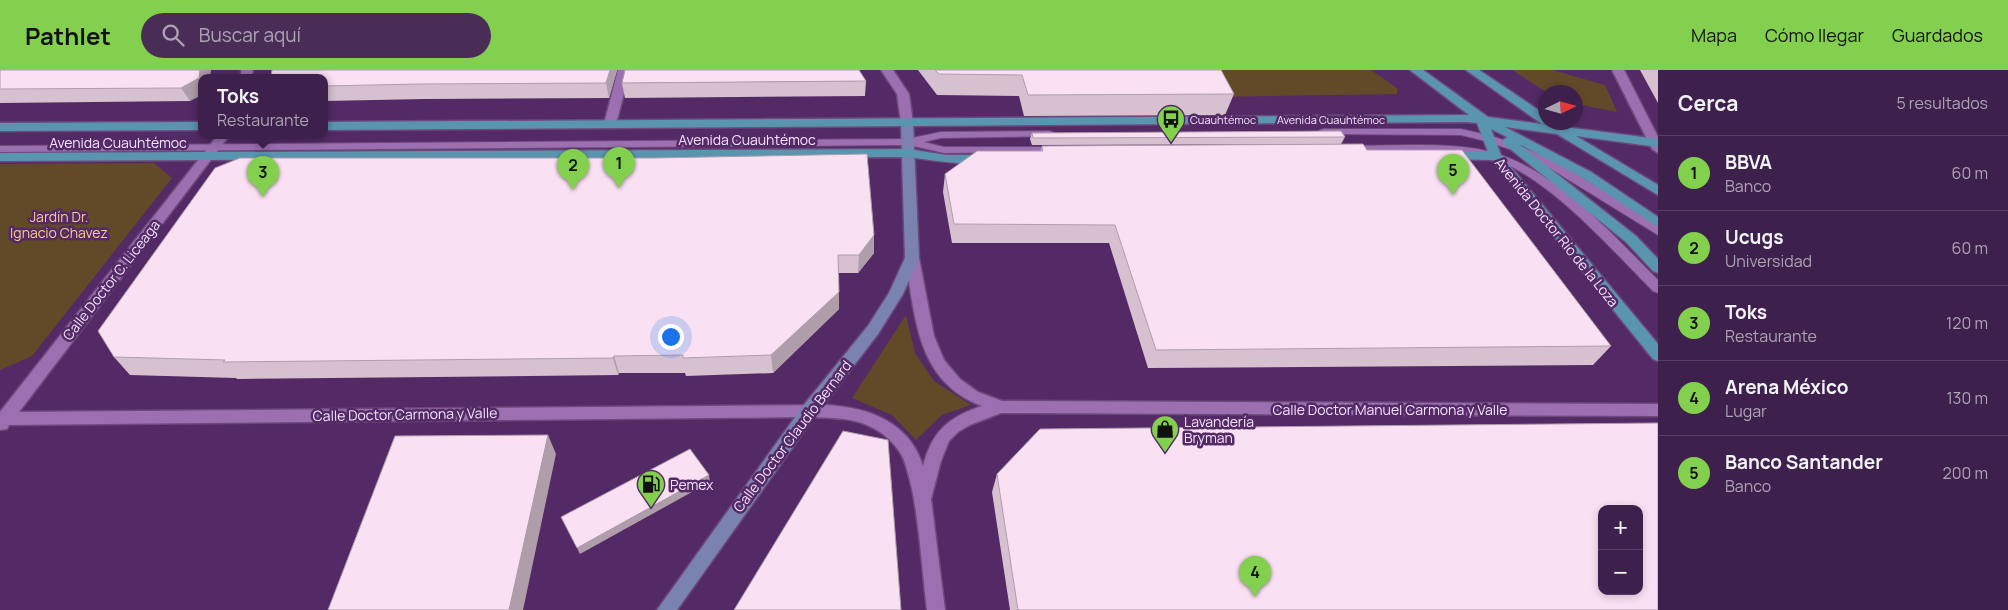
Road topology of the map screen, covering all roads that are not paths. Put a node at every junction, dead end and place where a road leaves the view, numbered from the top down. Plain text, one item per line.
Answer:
1 (624, 70) edge
2 (886, 70) edge
3 (1416, 70) edge
4 (1472, 70) edge
5 (1618, 70) edge
6 (1538, 116) edge
7 (1482, 119) junction
8 (907, 122) junction
9 (1538, 123) edge
10 (610, 124) junction
11 (198, 126) edge
12 (328, 126) edge
13 (0, 127) edge
14 (1560, 130) edge
15 (1582, 130) edge
16 (1308, 132) edge
17 (1060, 134) edge
18 (1488, 138) junction
19 (221, 139) edge
20 (1657, 144) edge
21 (908, 148) junction
22 (1516, 148) junction
23 (0, 149) edge
24 (210, 152) junction
25 (1335, 153) edge
26 (1068, 154) edge
27 (1495, 156) junction
28 (0, 157) edge
29 (1658, 192) edge
30 (1658, 223) edge
31 (1658, 231) edge
32 (912, 258) junction
33 (1658, 268) edge
34 (1658, 288) edge
35 (1658, 355) edge
36 (1001, 407) junction
37 (1658, 410) edge
38 (810, 411) junction
39 (2, 421) edge
40 (922, 501) junction
41 (666, 610) edge
42 (936, 610) edge

1 - 10 street
2 - 8 street
3 - 7 main road
4 - 6 main road
5 - 20 street
7 - 8 main road, Avenida Cuauhtémoc
7 - 9 main road, Avenida Cuauhtémoc
7 - 18 main road, Avenida Doctor Río de la Loza
7 - 22 main road, Avenida Doctor Río de la Loza
7 - 30 main road
8 - 10 main road, Avenida Cuauhtémoc
8 - 21 street
10 - 12 main road, Avenida Cuauhtémoc
11 - 13 main road, Avenida Cuauhtémoc
14 - 29 main road
15 - 20 main road, Avenida Cuauhtémoc
16 - 18 lane
17 - 21 lane
18 - 22 lane
18 - 27 main road, Avenida Doctor Río de la Loza
19 - 24 street, Calle Doctor C. Liceaga
21 - 24 main road, Avenida Cuauhtémoc
21 - 26 main road, Avenida Cuauhtémoc
21 - 32 street
22 - 31 lane
22 - 33 main road, Avenida Doctor Río de la Loza
23 - 24 lane
24 - 28 main road, Avenida Cuauhtémoc
24 - 39 street, Calle Doctor C. Liceaga
25 - 27 main road
27 - 34 lane
27 - 35 main road, Avenida Doctor Río de la Loza
32 - 36 street
32 - 38 street, Calle Doctor Claudio Bernard
36 - 37 street, Calle Doctor Manuel Carmona y Valle
36 - 40 street, Calle Doctor Manuel Carmona y Valle
38 - 39 street, Calle Doctor Carmona y Valle
38 - 40 street
38 - 41 street, Calle Doctor Claudio Bernard
40 - 42 street

